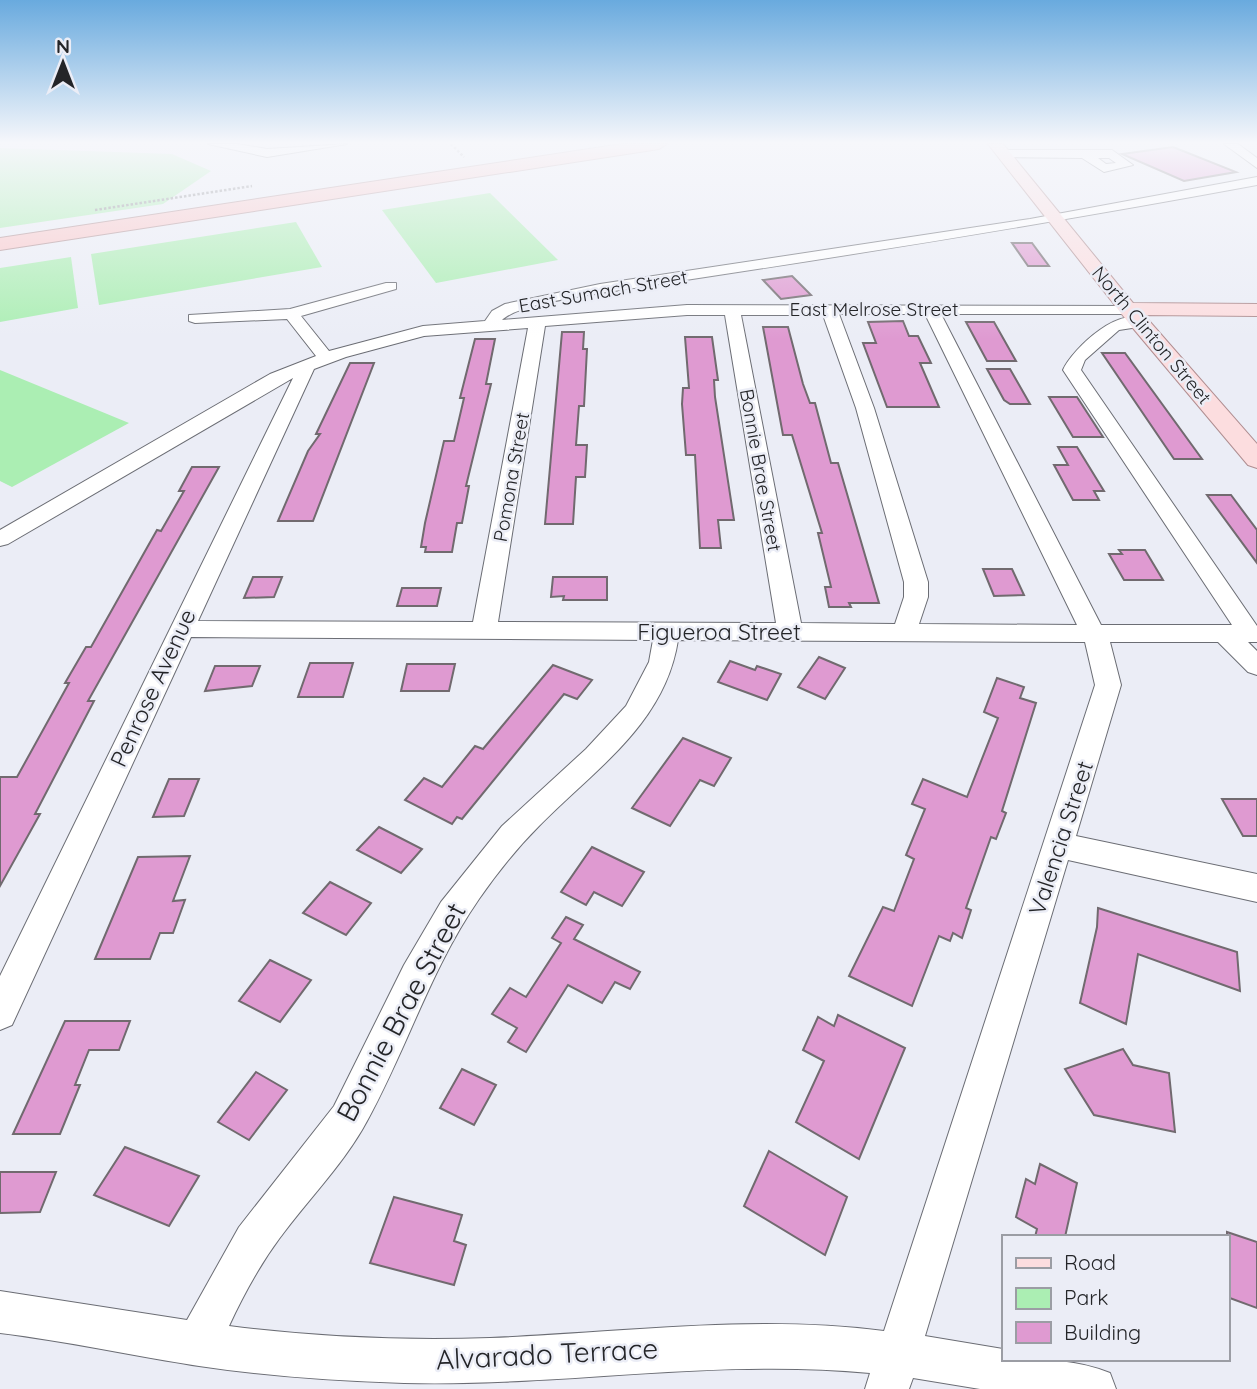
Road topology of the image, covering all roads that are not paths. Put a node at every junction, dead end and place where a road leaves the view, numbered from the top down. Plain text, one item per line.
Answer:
1 (177, 209) edge
2 (232, 209) edge
3 (1048, 209) edge
4 (1106, 209) edge
5 (1056, 218) junction
6 (0, 235) edge
7 (0, 244) edge
8 (391, 286) dead end
9 (829, 308) junction
10 (732, 309) junction
11 (930, 309) junction
12 (1257, 310) edge
13 (291, 314) junction
14 (1134, 316) junction
15 (195, 318) dead end
16 (537, 323) junction
17 (492, 324) junction
18 (317, 361) junction
19 (1257, 460) edge
20 (0, 539) edge
21 (180, 629) junction
22 (484, 630) junction
23 (667, 631) junction
24 (790, 632) junction
25 (904, 632) junction
26 (1094, 634) junction
27 (1224, 634) junction
28 (1254, 634) edge
29 (1257, 666) edge
30 (1058, 845) junction
31 (1257, 888) edge
32 (0, 1013) edge
33 (0, 1312) edge
34 (198, 1344) junction
35 (892, 1373) edge
36 (1094, 1389) edge

1 - 6 highway
2 - 7 highway
3 - 5 main road, North Clinton Street
4 - 5 street, East Sumach Street
5 - 14 main road, North Clinton Street
5 - 17 street, East Sumach Street
8 - 13 street
9 - 10 street, East Melrose Street
9 - 11 street, East Melrose Street
9 - 25 street
10 - 16 street, East Melrose Street
10 - 24 street, Bonnie Brae Street
11 - 14 street, East Melrose Street
11 - 26 street, Valencia Street
12 - 14 main road, East Melrose Street
13 - 15 street
13 - 18 street
14 - 19 main road, North Clinton Street
14 - 28 street
16 - 17 street, East Melrose Street
16 - 22 street, Pomona Street
17 - 18 street, East Sumach Street
18 - 20 street, East Sumach Street
18 - 21 street, Penrose Avenue
21 - 22 street, Figueroa Street
21 - 32 street, Penrose Avenue
22 - 23 street, Figueroa Street
23 - 24 street, Figueroa Street
23 - 34 street, Bonnie Brae Street
24 - 25 street, Figueroa Street
25 - 26 street, Figueroa Street
26 - 27 street, Figueroa Street
26 - 30 street, Valencia Street
27 - 28 street, Figueroa Street
27 - 29 street
30 - 31 street
30 - 35 street, Valencia Street
33 - 34 street, Alvarado Terrace
34 - 35 street, Alvarado Terrace
35 - 36 street, Alvarado Terrace

